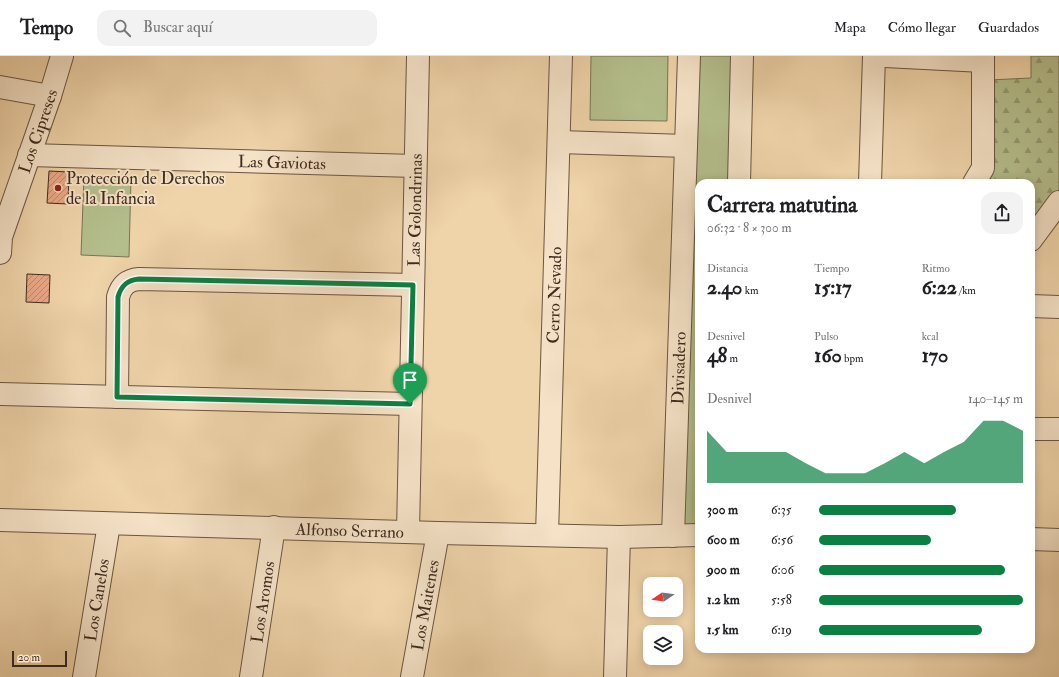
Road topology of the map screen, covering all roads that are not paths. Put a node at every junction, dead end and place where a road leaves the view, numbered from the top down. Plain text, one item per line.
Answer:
1 (62, 56) edge
2 (418, 56) edge
3 (561, 56) edge
4 (689, 56) edge
5 (742, 56) edge
6 (874, 56) edge
7 (885, 56) edge
8 (983, 58) edge
9 (0, 86) edge
10 (50, 96) junction
11 (559, 142) junction
12 (686, 146) junction
13 (29, 155) junction
14 (415, 166) junction
15 (739, 179) edge
16 (870, 179) edge
17 (976, 179) edge
18 (1055, 211) edge
19 (1035, 235) edge
20 (0, 242) edge
21 (413, 285) junction
22 (1035, 306) edge
23 (1059, 306) edge
24 (0, 394) edge
25 (117, 397) junction
26 (410, 404) junction
27 (1035, 428) edge
28 (1059, 429) edge
29 (0, 520) edge
30 (109, 524) junction
31 (274, 527) junction
32 (408, 532) junction
33 (438, 533) junction
34 (546, 535) junction
35 (695, 535) edge
36 (673, 536) junction
37 (619, 537) junction
38 (1035, 539) edge
39 (1059, 540) edge
40 (84, 677) edge
41 (252, 677) edge
42 (412, 677) edge
43 (615, 677) edge

1 - 10 street, Los Cipreses
2 - 14 street, Las Golondrinas
3 - 11 street, Cerro Nevado
4 - 12 street, Divisadero
5 - 15 street
6 - 16 street
7 - 8 street
8 - 17 street
9 - 10 street
10 - 13 street, Los Cipreses
11 - 12 street
11 - 34 street, Cerro Nevado
12 - 36 street, Divisadero
13 - 14 street, Las Gaviotas
13 - 20 street, Los Cipreses
14 - 21 street, Las Golondrinas
18 - 19 street
21 - 25 street
21 - 26 street, Las Golondrinas
22 - 23 street
24 - 25 street
25 - 26 street
26 - 32 street, Las Golondrinas
27 - 28 street
29 - 30 street, Alfonso Serrano
30 - 31 street, Alfonso Serrano
30 - 40 street, Los Canelos
31 - 32 street, Alfonso Serrano
31 - 41 street, Los Aromos
32 - 33 street, Alfonso Serrano
33 - 34 street, Alfonso Serrano
33 - 42 street, Los Maitenes
34 - 37 street, Alfonso Serrano
35 - 36 street, Alfonso Serrano
36 - 37 street, Alfonso Serrano
37 - 43 street
38 - 39 street

